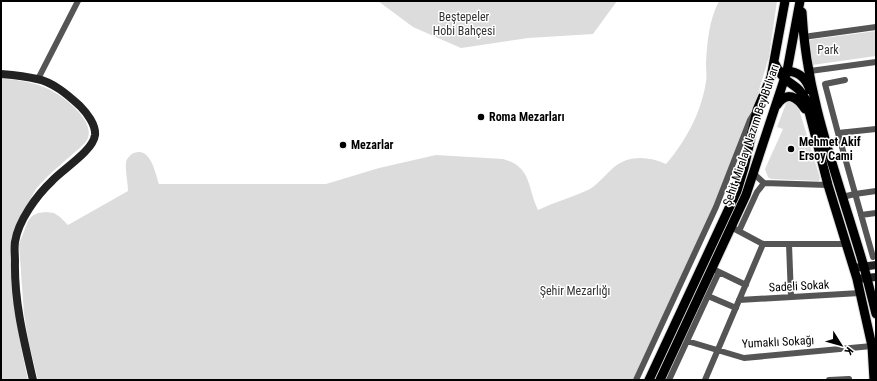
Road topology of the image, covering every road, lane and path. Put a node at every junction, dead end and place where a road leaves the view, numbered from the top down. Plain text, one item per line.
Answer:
1 (78, 1) edge
2 (785, 1) edge
3 (801, 1) edge
4 (876, 27) edge
5 (803, 37) junction
6 (774, 62) junction
7 (876, 62) edge
8 (810, 71) junction
9 (1, 74) edge
10 (784, 74) junction
11 (770, 77) junction
12 (38, 79) junction
13 (845, 80) dead end
14 (815, 101) junction
15 (777, 105) junction
16 (757, 110) junction
17 (810, 115) junction
18 (876, 129) edge
19 (838, 133) junction
20 (753, 173) junction
21 (764, 183) junction
22 (828, 185) junction
23 (876, 191) edge
24 (855, 194) junction
25 (842, 197) junction
26 (876, 213) edge
27 (861, 215) junction
28 (735, 229) junction
29 (763, 244) junction
30 (789, 244) junction
31 (846, 244) junction
32 (875, 261) edge
33 (864, 266) junction
34 (854, 268) junction
35 (715, 270) junction
36 (872, 278) edge
37 (857, 279) junction
38 (746, 285) junction
39 (860, 293) junction
40 (708, 296) junction
41 (791, 297) junction
42 (739, 300) junction
43 (736, 308) junction
44 (876, 314) edge
45 (687, 341) junction
46 (872, 346) junction
47 (718, 350) junction
48 (849, 379) dead end
49 (33, 380) edge
50 (636, 380) edge
51 (649, 380) edge
52 (660, 380) edge
53 (669, 380) edge
54 (707, 380) edge
55 (829, 380) edge
56 (874, 380) edge

1 - 12 street
2 - 6 main road, Şehit Miralay Nazım Bey Bulvarı
3 - 5 main road
3 - 10 main road, Şehit Miralay Nazım Bey Bulvarı
4 - 5 street
5 - 8 main road
6 - 10 main road
6 - 11 main road, Şehit Miralay Nazım Bey Bulvarı
7 - 8 street
8 - 14 main road
9 - 12 street
10 - 11 main road
10 - 14 main road
10 - 15 main road, Şehit Miralay Nazım Bey Bulvarı
10 - 17 main road
11 - 16 main road, Şehit Miralay Nazım Bey Bulvarı
12 - 49 street
13 - 19 street
14 - 25 main road
15 - 17 main road
15 - 20 main road, Şehit Miralay Nazım Bey Bulvarı
16 - 50 street
16 - 51 main road, Şehit Miralay Nazım Bey Bulvarı
17 - 22 main road
18 - 19 street
19 - 24 street
20 - 21 street
20 - 28 main road, Şehit Miralay Nazım Bey Bulvarı
21 - 22 street
21 - 28 street
22 - 31 main road
23 - 24 street
24 - 25 street
24 - 27 street
25 - 33 main road
26 - 27 street
27 - 32 street
28 - 29 street
28 - 35 main road, Şehit Miralay Nazım Bey Bulvarı
29 - 30 street
29 - 38 street
30 - 31 street
30 - 41 street
31 - 34 main road
32 - 33 street
33 - 34 street
33 - 36 main road
34 - 37 main road
35 - 38 street
35 - 40 street
35 - 52 main road, Şehit Miralay Nazım Bey Bulvarı
36 - 37 street
36 - 44 main road
37 - 39 main road
38 - 42 street
39 - 41 street, Sadeli Sokak
39 - 46 main road
40 - 43 street
40 - 45 street
41 - 42 street, Sadeli Sokak
42 - 43 street
43 - 47 street
45 - 47 street, Yumaklı Sokağı
45 - 53 street
46 - 47 street, Yumaklı Sokağı
46 - 56 main road
47 - 54 street
48 - 55 street

